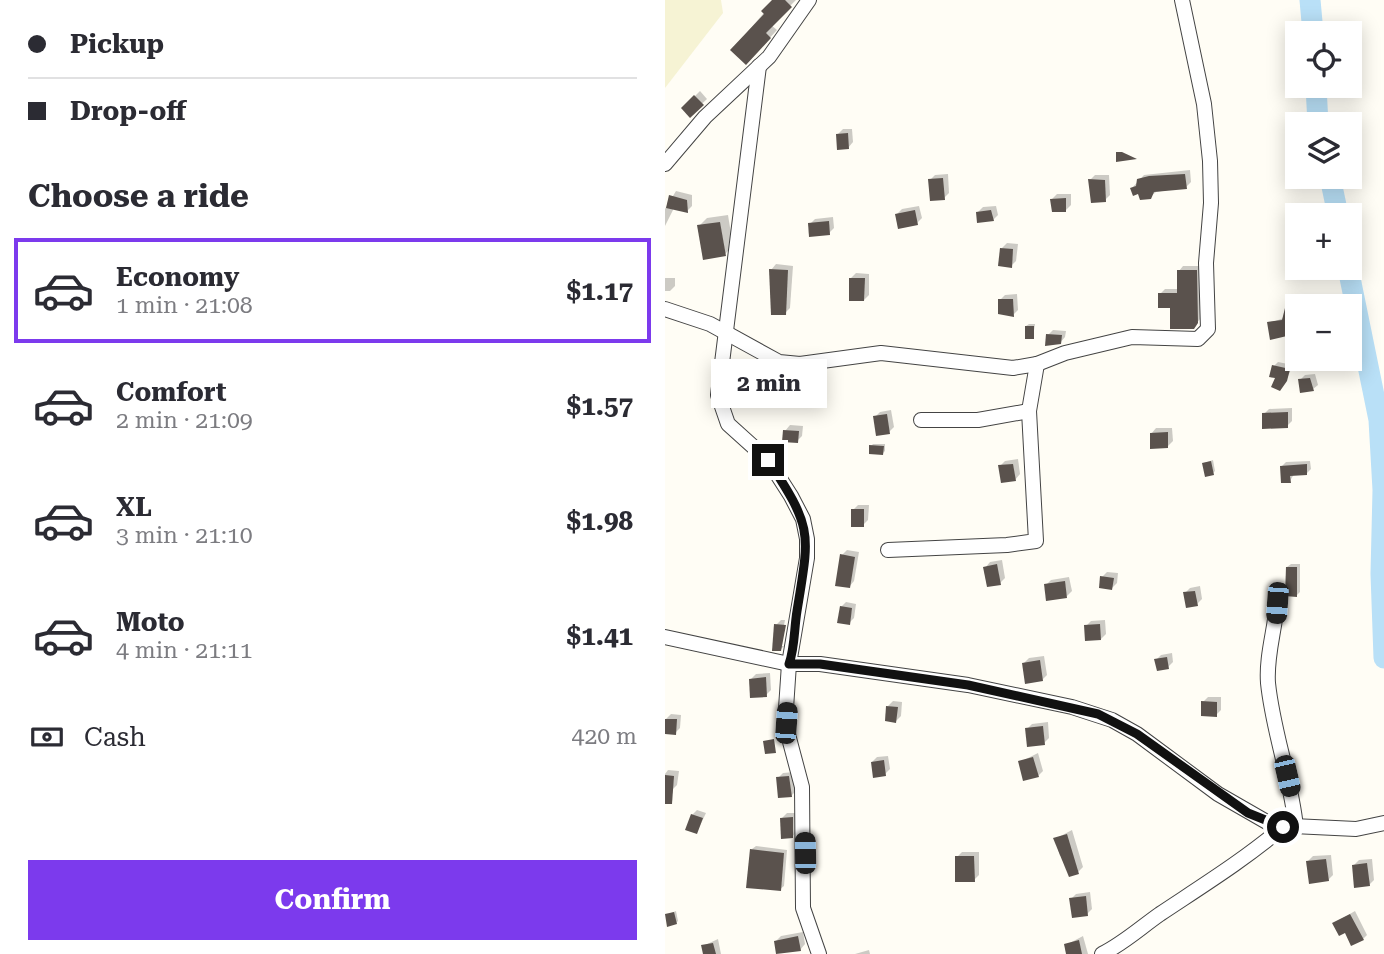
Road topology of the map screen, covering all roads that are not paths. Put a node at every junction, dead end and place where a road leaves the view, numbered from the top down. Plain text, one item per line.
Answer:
1 (809, 0) edge
2 (1182, 0) edge
3 (759, 66) junction
4 (665, 164) edge
5 (665, 309) edge
6 (724, 332) junction
7 (1037, 365) junction
8 (1029, 411) junction
9 (922, 421) dead end
10 (888, 550) dead end
11 (1277, 603) dead end
12 (665, 637) edge
13 (789, 664) junction
14 (1384, 823) edge
15 (1289, 827) junction
16 (819, 954) edge
17 (1102, 954) edge

1 - 3 street
2 - 7 street
3 - 4 street
3 - 6 street
5 - 6 street
6 - 7 street
6 - 13 street
7 - 8 street
8 - 9 street
8 - 10 street
11 - 15 street
12 - 13 street
13 - 15 street
13 - 16 street
14 - 15 street
15 - 17 street

